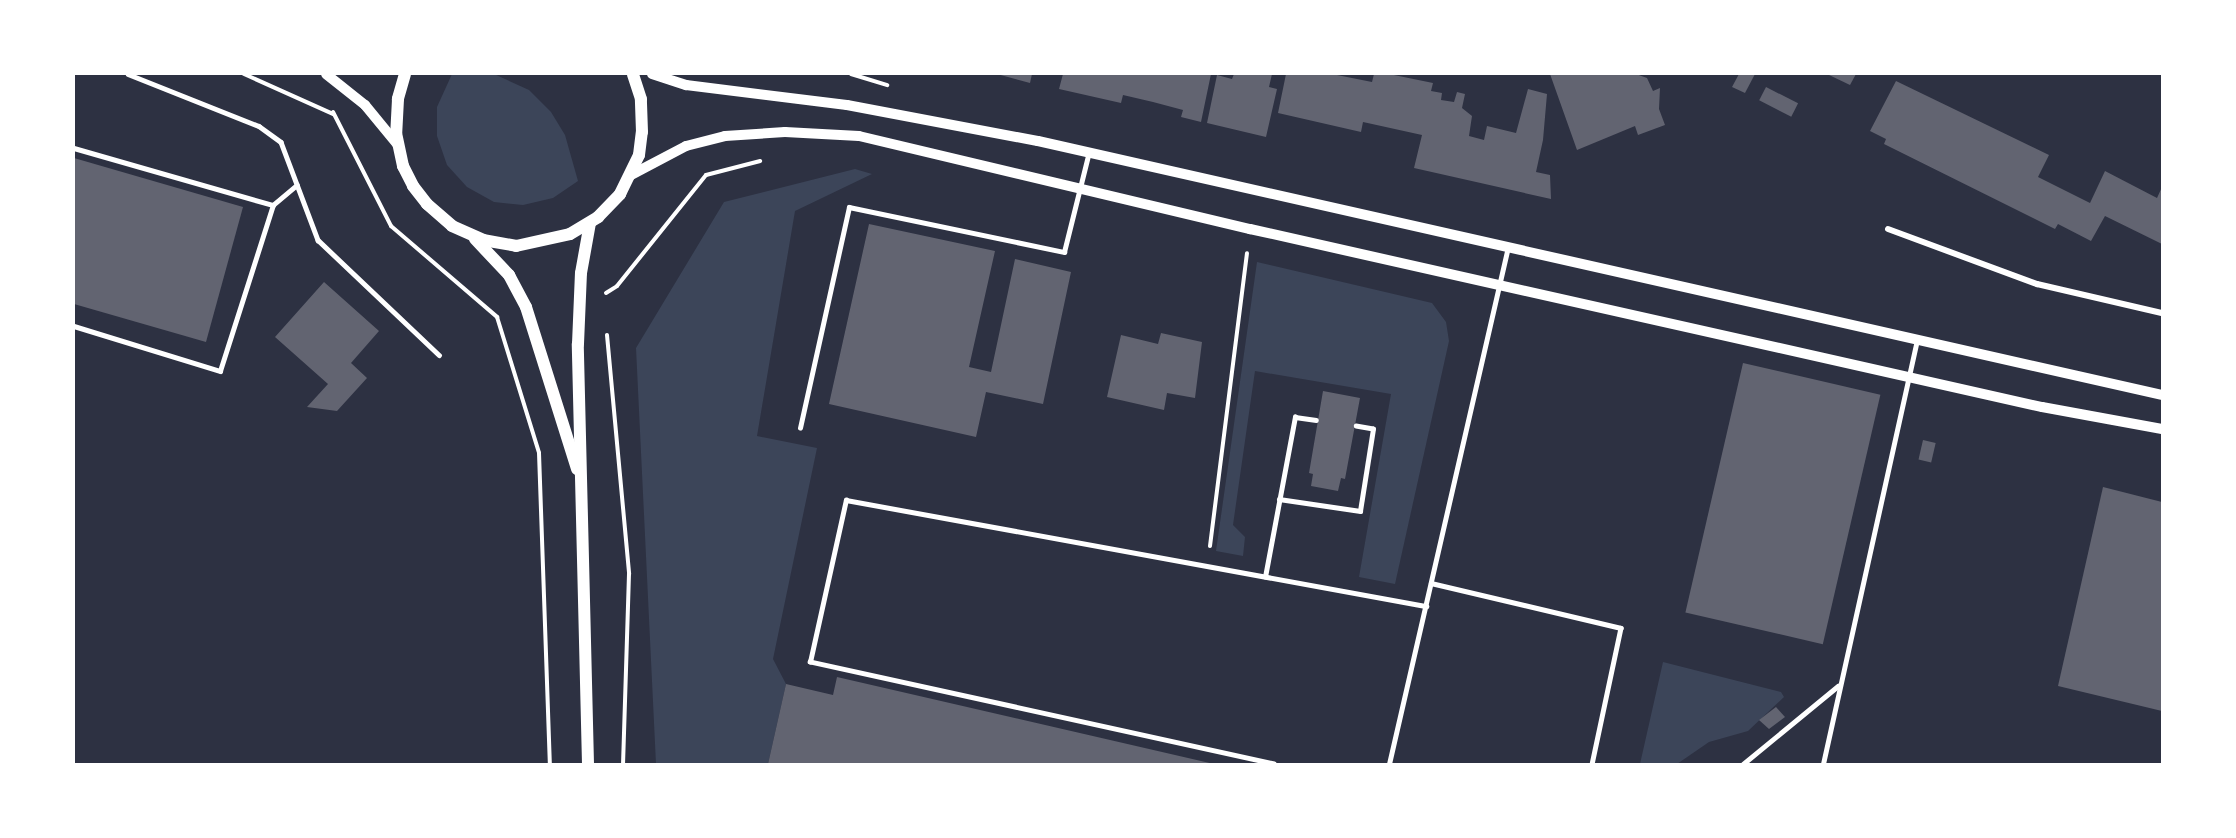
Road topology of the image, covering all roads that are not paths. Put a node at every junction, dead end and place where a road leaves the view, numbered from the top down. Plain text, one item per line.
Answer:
1 (128, 74) edge
2 (326, 74) edge
3 (405, 74) edge
4 (633, 74) edge
5 (652, 74) edge
6 (397, 144) junction
7 (74, 148) edge
8 (1089, 153) junction
9 (631, 175) junction
10 (297, 185) junction
11 (1080, 187) junction
12 (273, 205) junction
13 (590, 223) junction
14 (1888, 229) dead end
15 (472, 236) junction
16 (1508, 246) junction
17 (1500, 283) junction
18 (2163, 313) edge
19 (74, 326) edge
20 (1918, 339) junction
21 (439, 355) dead end
22 (1909, 376) junction
23 (2163, 395) edge
24 (1316, 420) dead end
25 (1356, 426) dead end
26 (800, 428) dead end
27 (2163, 429) edge
28 (581, 484) junction
29 (1279, 499) junction
30 (1265, 577) junction
31 (1431, 583) junction
32 (1426, 606) junction
33 (1838, 685) junction
34 (588, 765) edge
35 (1274, 765) edge
36 (1389, 765) edge
37 (1592, 765) edge
38 (1743, 765) edge
39 (1823, 765) edge

1 - 10 lane
2 - 6 street
3 - 6 main road
4 - 9 main road
5 - 8 street
6 - 15 main road
7 - 12 lane
8 - 11 lane
8 - 16 street
9 - 11 street
9 - 13 main road
10 - 12 lane
10 - 21 lane
11 - 17 street
11 - 26 lane
12 - 19 lane
13 - 15 main road
13 - 28 main road
14 - 18 street
15 - 28 main road
16 - 17 lane
16 - 20 street
17 - 22 street
17 - 31 lane
20 - 22 lane
20 - 23 street
22 - 27 street
22 - 33 lane
24 - 29 lane
25 - 29 lane
28 - 34 main road
29 - 30 lane
30 - 32 lane
30 - 35 lane
31 - 32 lane
31 - 37 lane
32 - 36 lane
33 - 38 lane
33 - 39 lane

